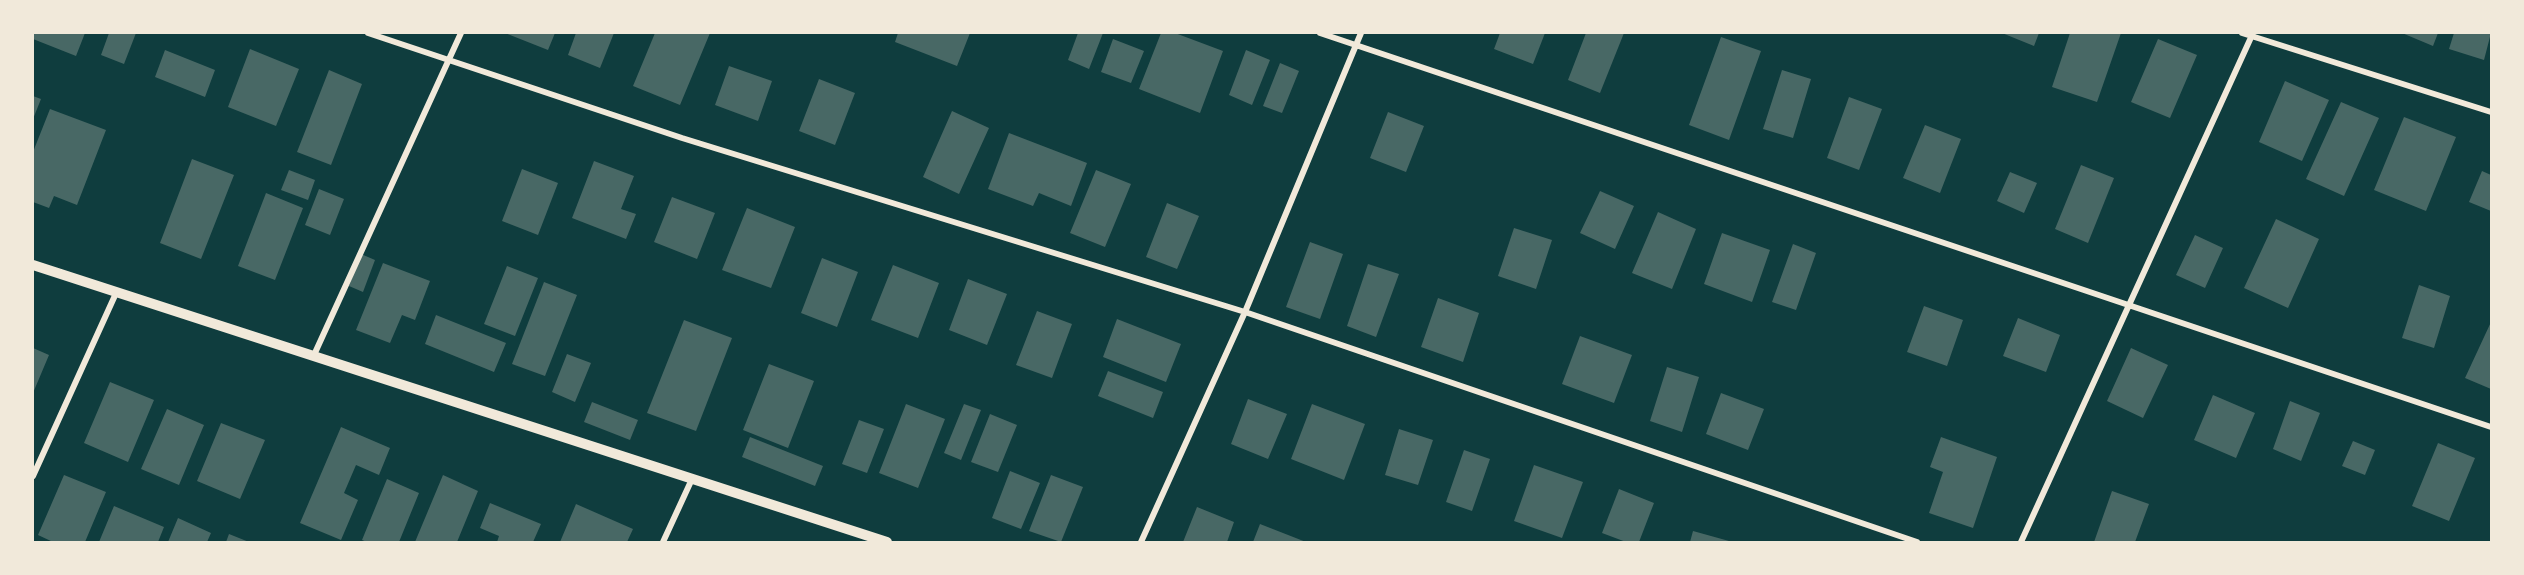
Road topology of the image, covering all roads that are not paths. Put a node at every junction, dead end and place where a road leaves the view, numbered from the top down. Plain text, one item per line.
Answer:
1 (368, 33) edge
2 (461, 33) edge
3 (1320, 33) edge
4 (1361, 33) edge
5 (2242, 33) edge
6 (2252, 35) edge
7 (1355, 45) junction
8 (449, 59) junction
9 (2491, 112) edge
10 (33, 265) edge
11 (118, 291) junction
12 (2128, 306) junction
13 (1245, 312) junction
14 (314, 355) junction
15 (2491, 427) edge
16 (33, 476) edge
17 (692, 478) junction
18 (663, 542) edge
19 (887, 542) edge
20 (1141, 542) edge
21 (1917, 542) edge
22 (2021, 542) edge

1 - 8 street
2 - 8 street
3 - 7 street
4 - 7 street
5 - 6 street
6 - 9 street
6 - 12 street
7 - 12 street
7 - 13 street
8 - 13 street
8 - 14 street
10 - 11 street
11 - 14 street
11 - 16 street
12 - 15 street
12 - 22 street
13 - 20 street
13 - 21 street
14 - 17 street
17 - 18 street
17 - 19 street

